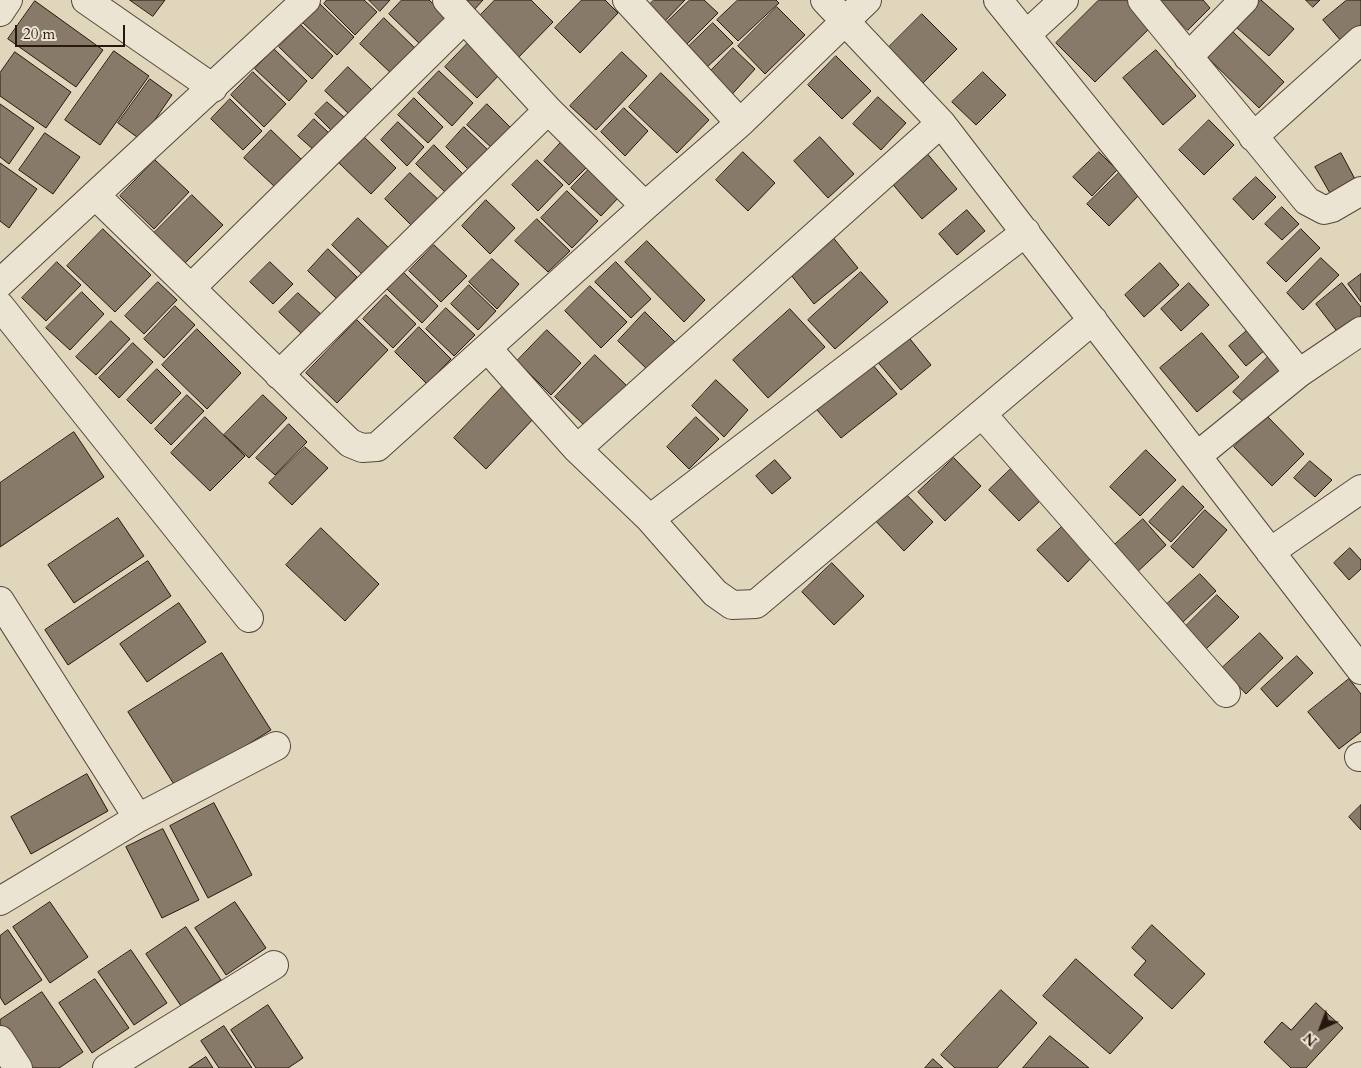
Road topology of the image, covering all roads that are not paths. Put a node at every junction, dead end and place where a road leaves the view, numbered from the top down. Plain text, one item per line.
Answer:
1 (8, 0) edge
2 (86, 0) edge
3 (306, 0) edge
4 (627, 0) edge
5 (825, 0) edge
6 (867, 0) edge
7 (998, 0) edge
8 (1064, 0) edge
9 (1142, 0) edge
10 (1244, 0) edge
11 (456, 10) edge
12 (0, 12) edge
13 (845, 21) junction
14 (1026, 34) junction
15 (1361, 40) edge
16 (1188, 57) junction
17 (213, 88) junction
18 (548, 110) junction
19 (740, 123) junction
20 (941, 123) junction
21 (1253, 137) junction
22 (1361, 191) edge
23 (95, 195) junction
24 (645, 206) junction
25 (1026, 232) junction
26 (0, 283) edge
27 (190, 288) junction
28 (0, 306) edge
29 (1093, 320) junction
30 (1361, 330) edge
31 (487, 348) junction
32 (1299, 373) junction
33 (279, 375) junction
34 (982, 414) junction
35 (577, 449) junction
36 (1198, 456) junction
37 (1361, 489) edge
38 (650, 519) junction
39 (1270, 552) junction
40 (0, 601) edge
41 (249, 618) dead end
42 (1357, 657) edge
43 (1226, 693) dead end
44 (276, 746) dead end
45 (138, 818) junction
46 (0, 901) edge
47 (274, 965) dead end
48 (0, 1040) edge
49 (18, 1068) edge
50 (107, 1068) edge

1 - 12 street
2 - 17 street
3 - 17 street
4 - 19 street
5 - 13 street
6 - 13 street
7 - 14 street
8 - 14 street
9 - 16 street
10 - 16 street
11 - 18 street
11 - 27 street
13 - 19 street
13 - 20 street
14 - 32 street
15 - 21 street
16 - 21 street
17 - 23 street
18 - 24 street
18 - 33 street
19 - 24 street
20 - 25 street
20 - 35 street
21 - 22 street
23 - 26 street
23 - 27 street
24 - 31 street
25 - 29 street
25 - 38 street
27 - 33 street
28 - 41 street
29 - 34 street
29 - 36 street
30 - 32 street
31 - 33 street
31 - 35 street
32 - 36 street
34 - 38 street
34 - 43 street
35 - 38 street
36 - 39 street
37 - 39 street
39 - 42 street
40 - 45 street
44 - 45 street
45 - 46 street
47 - 50 street
48 - 49 street

